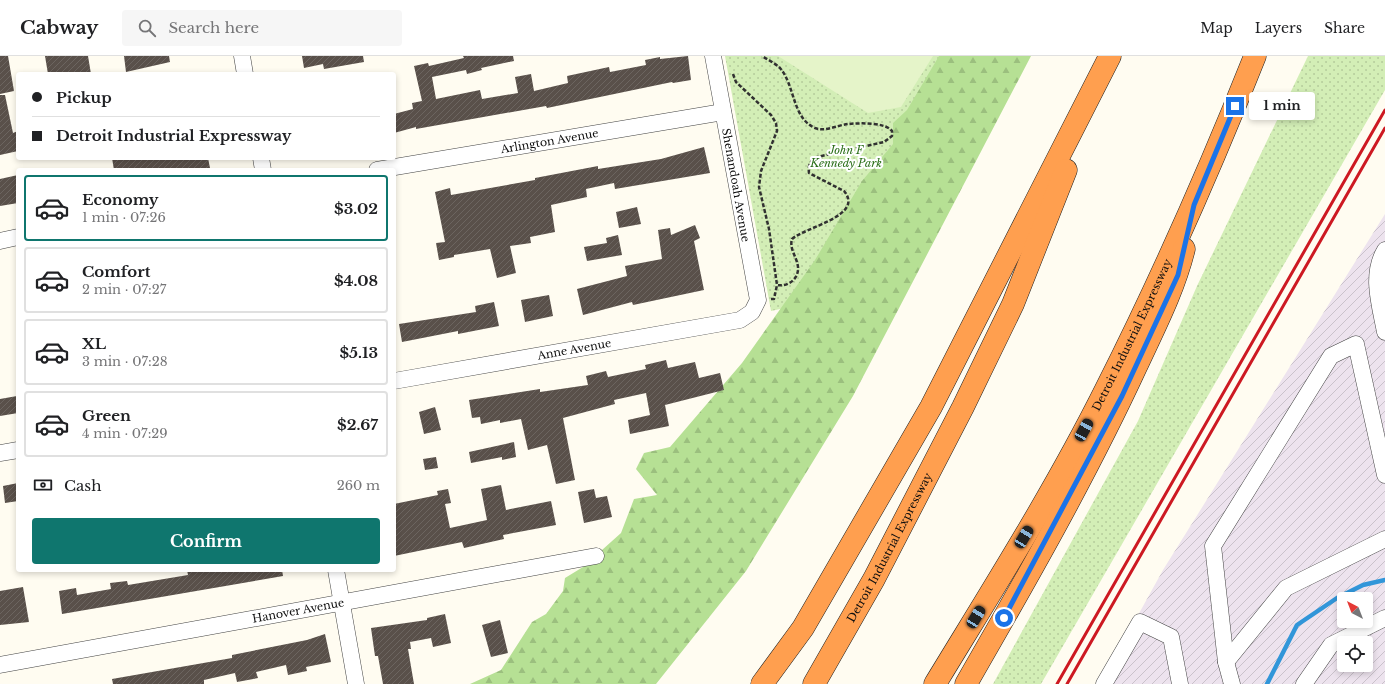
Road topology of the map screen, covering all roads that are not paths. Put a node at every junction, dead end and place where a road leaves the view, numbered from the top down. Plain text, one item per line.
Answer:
1 (242, 56) edge
2 (713, 56) edge
3 (1110, 56) edge
4 (1255, 56) edge
5 (245, 72) edge
6 (723, 112) junction
7 (388, 168) edge
8 (1194, 205) junction
9 (16, 237) edge
10 (0, 241) edge
11 (1385, 250) edge
12 (752, 312) joint
13 (1385, 332) edge
14 (396, 381) edge
15 (16, 450) edge
16 (0, 453) edge
17 (1385, 475) edge
18 (1385, 539) edge
19 (596, 556) dead end
20 (336, 572) edge
21 (341, 603) junction
22 (1385, 618) edge
23 (1226, 662) junction
24 (0, 664) edge
25 (356, 684) edge
26 (762, 684) edge
27 (814, 684) edge
28 (935, 684) edge
29 (966, 684) edge
30 (1104, 684) edge
31 (1180, 684) edge
32 (1232, 684) edge
33 (1304, 684) edge

1 - 5 street
2 - 6 street, Shenandoah Avenue
3 - 26 highway
3 - 27 highway, Detroit Industrial Expressway
4 - 8 highway, Detroit Industrial Expressway
6 - 7 street, Arlington Avenue
6 - 12 street, Shenandoah Avenue
8 - 28 highway, Detroit Industrial Expressway
8 - 29 highway
9 - 10 street
11 - 13 street
12 - 14 street, Anne Avenue
15 - 16 street
17 - 23 street
18 - 23 street
19 - 21 street, Hanover Avenue
20 - 21 street
21 - 24 street, Hanover Avenue
21 - 25 street
22 - 33 street
23 - 32 street
30 - 31 street

